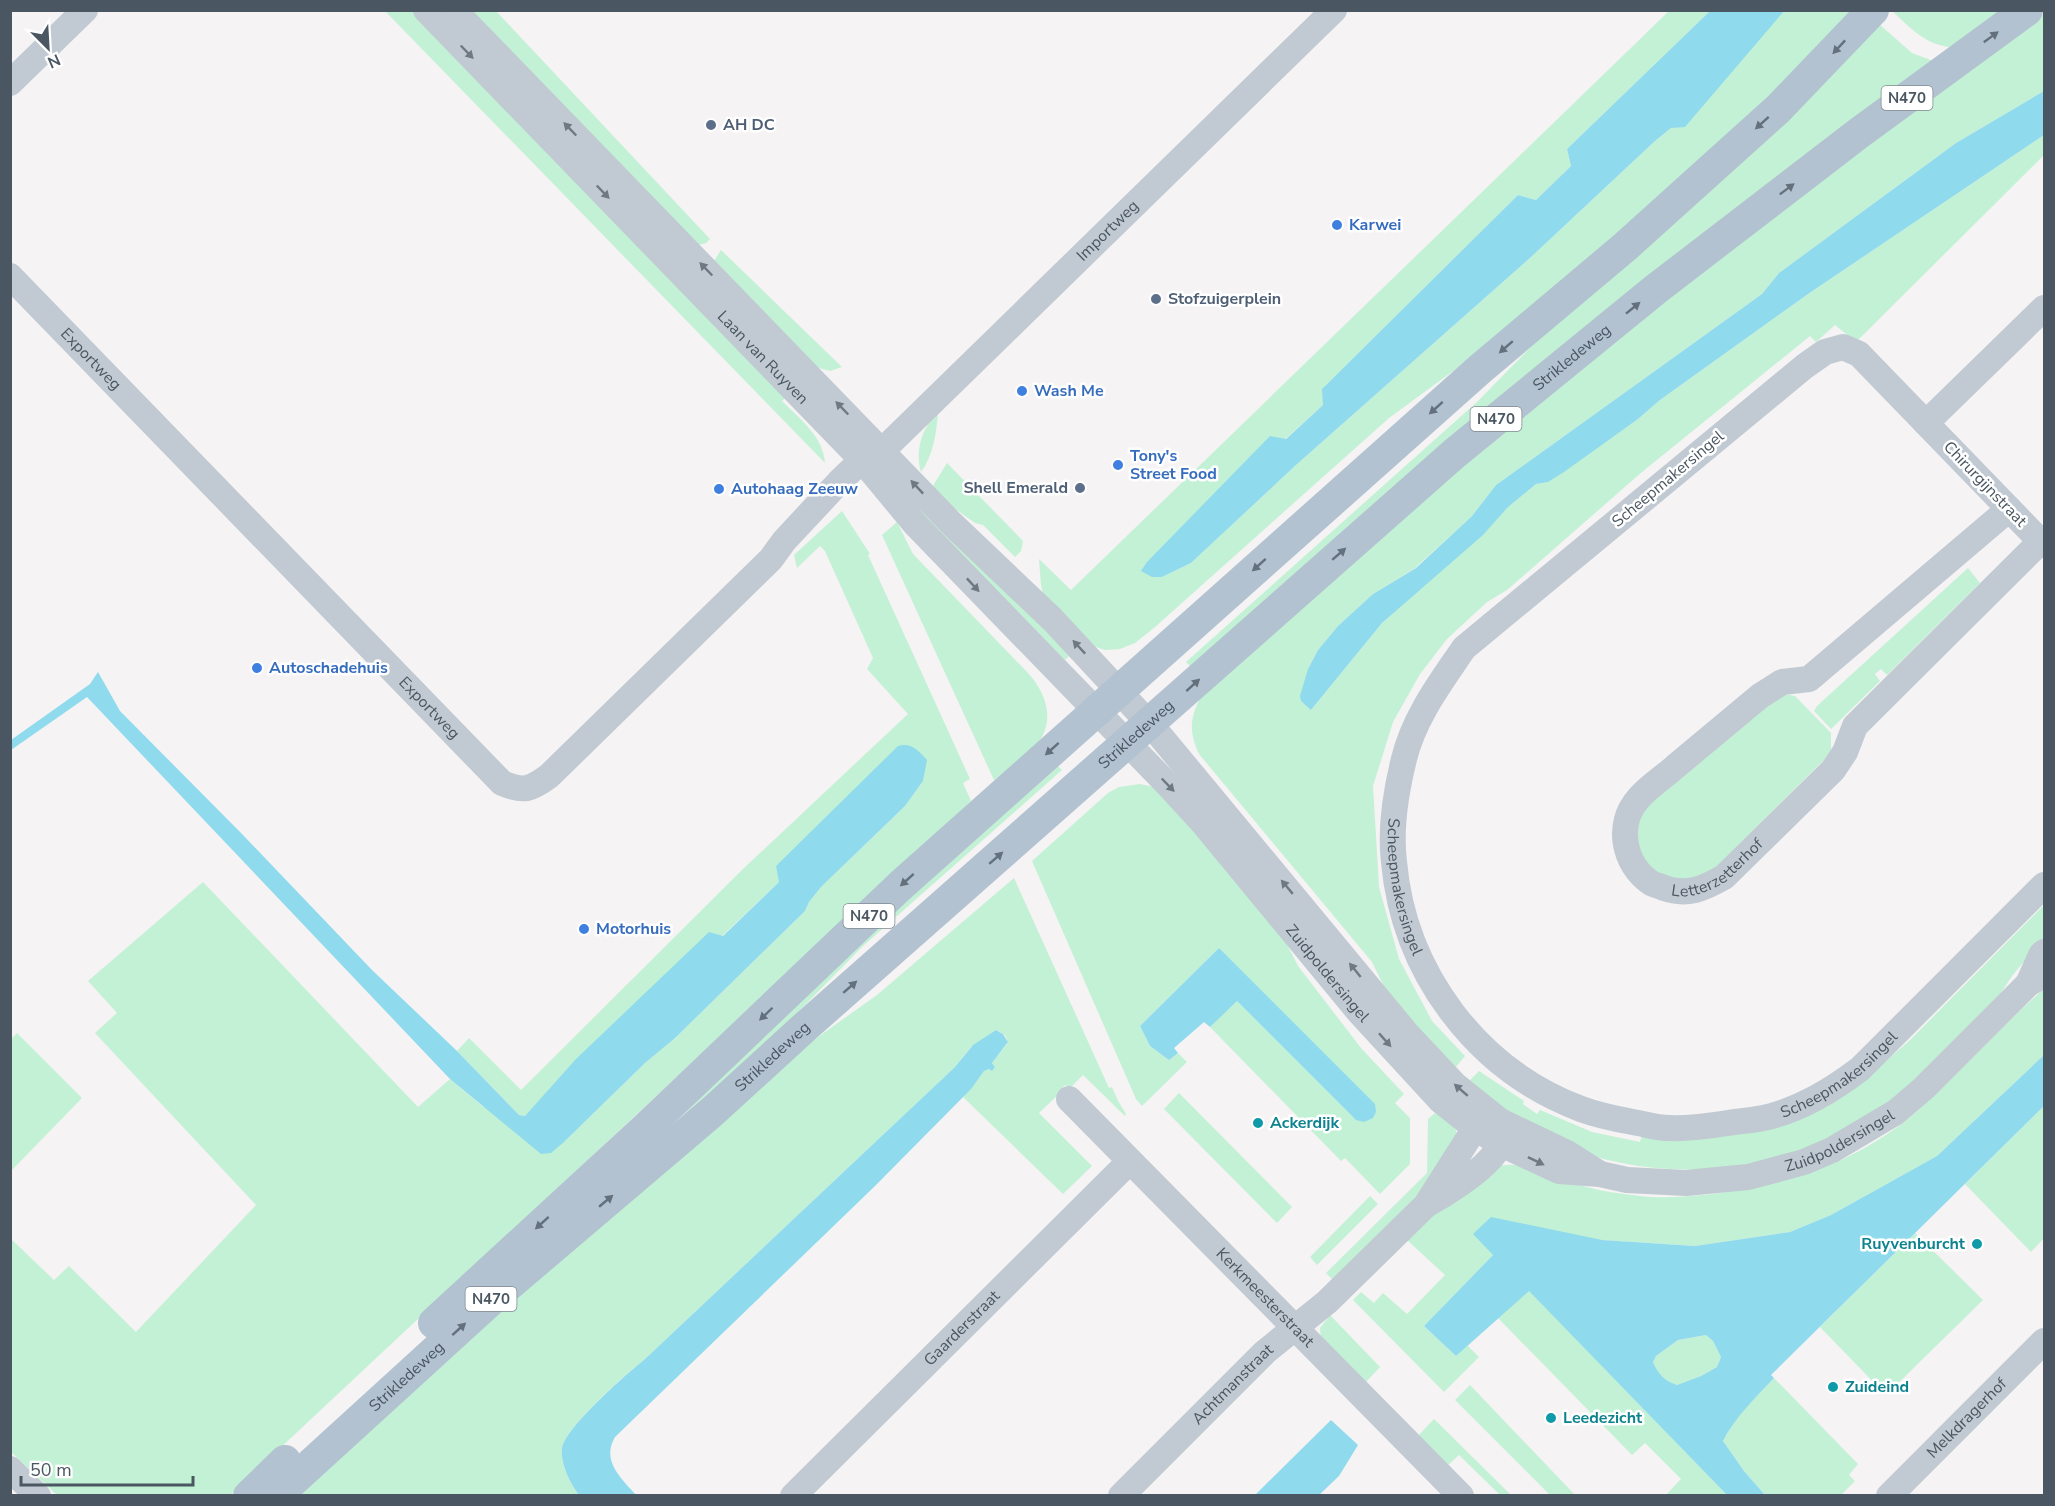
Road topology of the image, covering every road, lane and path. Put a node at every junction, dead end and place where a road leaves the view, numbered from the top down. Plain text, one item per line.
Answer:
1 (85, 10) edge
2 (426, 10) edge
3 (454, 10) edge
4 (1334, 10) edge
5 (1873, 10) edge
6 (2027, 10) edge
7 (10, 83) edge
8 (10, 276) edge
9 (2044, 308) edge
10 (1926, 423) junction
11 (873, 455) junction
12 (2009, 509) junction
13 (2043, 543) edge
14 (1119, 690) junction
15 (1096, 710) junction
16 (1138, 733) junction
17 (2044, 885) edge
18 (2044, 952) edge
19 (2036, 979) edge
20 (1069, 1099) dead end
21 (1475, 1128) junction
22 (1501, 1132) junction
23 (1130, 1161) junction
24 (1426, 1205) junction
25 (1296, 1327) junction
26 (2044, 1341) edge
27 (10, 1469) edge
28 (1458, 1494) edge
29 (38, 1496) edge
30 (249, 1496) edge
31 (276, 1496) edge
32 (793, 1496) edge
33 (1121, 1496) edge
34 (1889, 1496) edge

1 - 7 street
2 -> 11 street, Laan van Ruyven
11 -> 3 street, Laan van Ruyven
4 - 11 street, Importweg
5 -> 14 main road, Strikledeweg / N470
16 -> 6 main road, Strikledeweg / N470
8 - 11 street, Exportweg
9 - 10 street
10 - 12 street, Chirurgijnstraat
10 - 17 street, Scheepmakersingel
14 -> 11 street, Laan van Ruyven
11 -> 15 street, Laan van Ruyven
12 - 13 street, Chirurgijnstraat
12 - 13 street, Letterzetterhof
14 - 15 main road, Strikledeweg / N470
14 - 16 street, Zuidpoldersingel
15 - 16 street, Zuidpoldersingel
15 -> 30 main road, Strikledeweg / N470
16 -> 21 street, Zuidpoldersingel
22 -> 16 street, Zuidpoldersingel
31 -> 16 main road, Strikledeweg / N470
18 - 19 street, Zuidpoldersingel
19 - 22 street, Zuidpoldersingel
20 - 23 street, Kerkmeesterstraat
21 - 22 street
21 - 24 street, Achtmanstraat
22 - 24 street, Achtmanstraat
23 - 25 street, Kerkmeesterstraat
23 - 32 street, Gaarderstraat
24 - 25 street, Achtmanstraat
25 - 28 street, Kerkmeesterstraat
25 - 33 street, Achtmanstraat
26 - 34 street, Melkdragerhof
27 - 29 street

